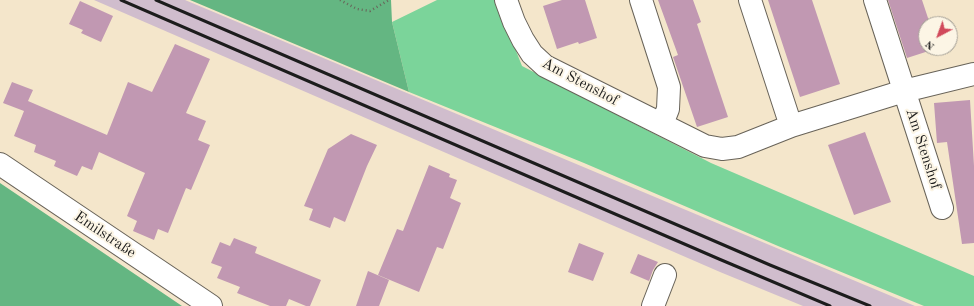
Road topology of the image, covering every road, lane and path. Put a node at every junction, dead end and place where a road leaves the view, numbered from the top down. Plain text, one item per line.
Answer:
1 (340, 0) edge
2 (389, 0) edge
3 (506, 0) edge
4 (641, 0) edge
5 (750, 0) edge
6 (875, 0) edge
7 (974, 74) edge
8 (904, 91) junction
9 (662, 124) junction
10 (791, 126) junction
11 (0, 164) edge
12 (942, 208) dead end
13 (664, 275) dead end
14 (211, 306) edge
15 (653, 306) edge

1 - 2 path
3 - 9 street, Am Stenshof
4 - 9 street
5 - 10 street
6 - 8 street, Am Stenshof
7 - 8 street, Am Stenshof
8 - 10 street, Am Stenshof
8 - 12 street, Am Stenshof
9 - 10 street, Am Stenshof
11 - 14 street, Emilstraße
13 - 15 street

